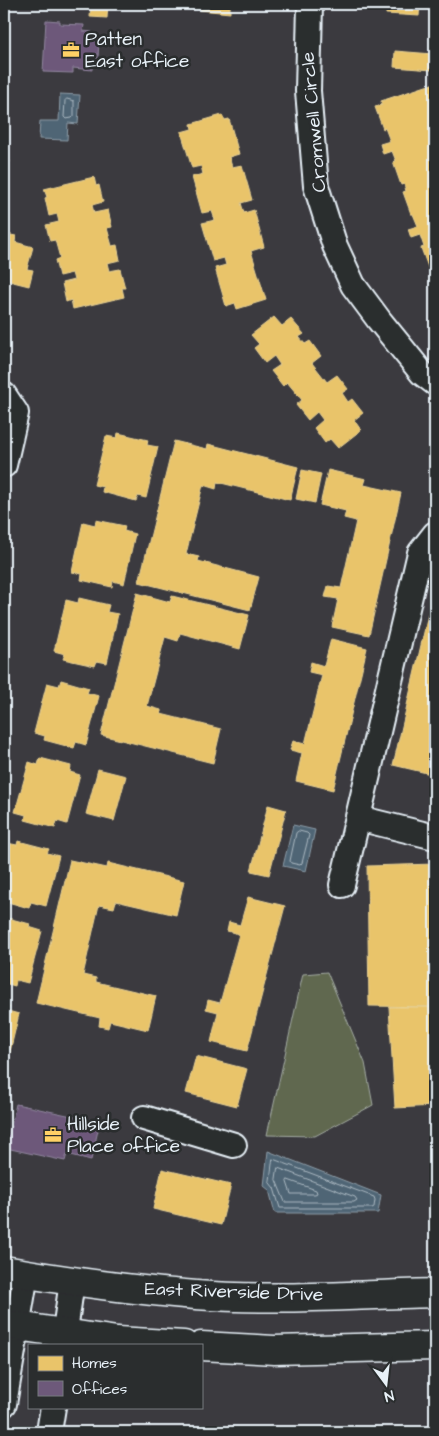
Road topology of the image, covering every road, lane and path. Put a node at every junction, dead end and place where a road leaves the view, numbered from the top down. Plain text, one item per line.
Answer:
1 (310, 4) edge
2 (435, 383) edge
3 (10, 404) edge
4 (4, 465) edge
5 (435, 534) edge
6 (358, 818) junction
7 (435, 837) edge
8 (342, 885) dead end
9 (144, 1118) dead end
10 (234, 1146) dead end
11 (15, 1272) edge
12 (72, 1281) junction
13 (435, 1293) edge
14 (11, 1325) edge
15 (64, 1339) edge
16 (167, 1344) edge
17 (202, 1346) edge
18 (435, 1346) edge
19 (4, 1404) edge
20 (53, 1408) edge
21 (49, 1432) edge

1 - 2 street, Cromwell Circle
3 - 4 street
5 - 6 street
6 - 7 street
6 - 8 street
9 - 10 street
11 - 12 main road, East Riverside Drive
11 - 14 street
12 - 13 main road, East Riverside Drive
12 - 15 street
14 - 15 main road
14 - 19 street
15 - 16 main road
17 - 18 main road
20 - 21 street

